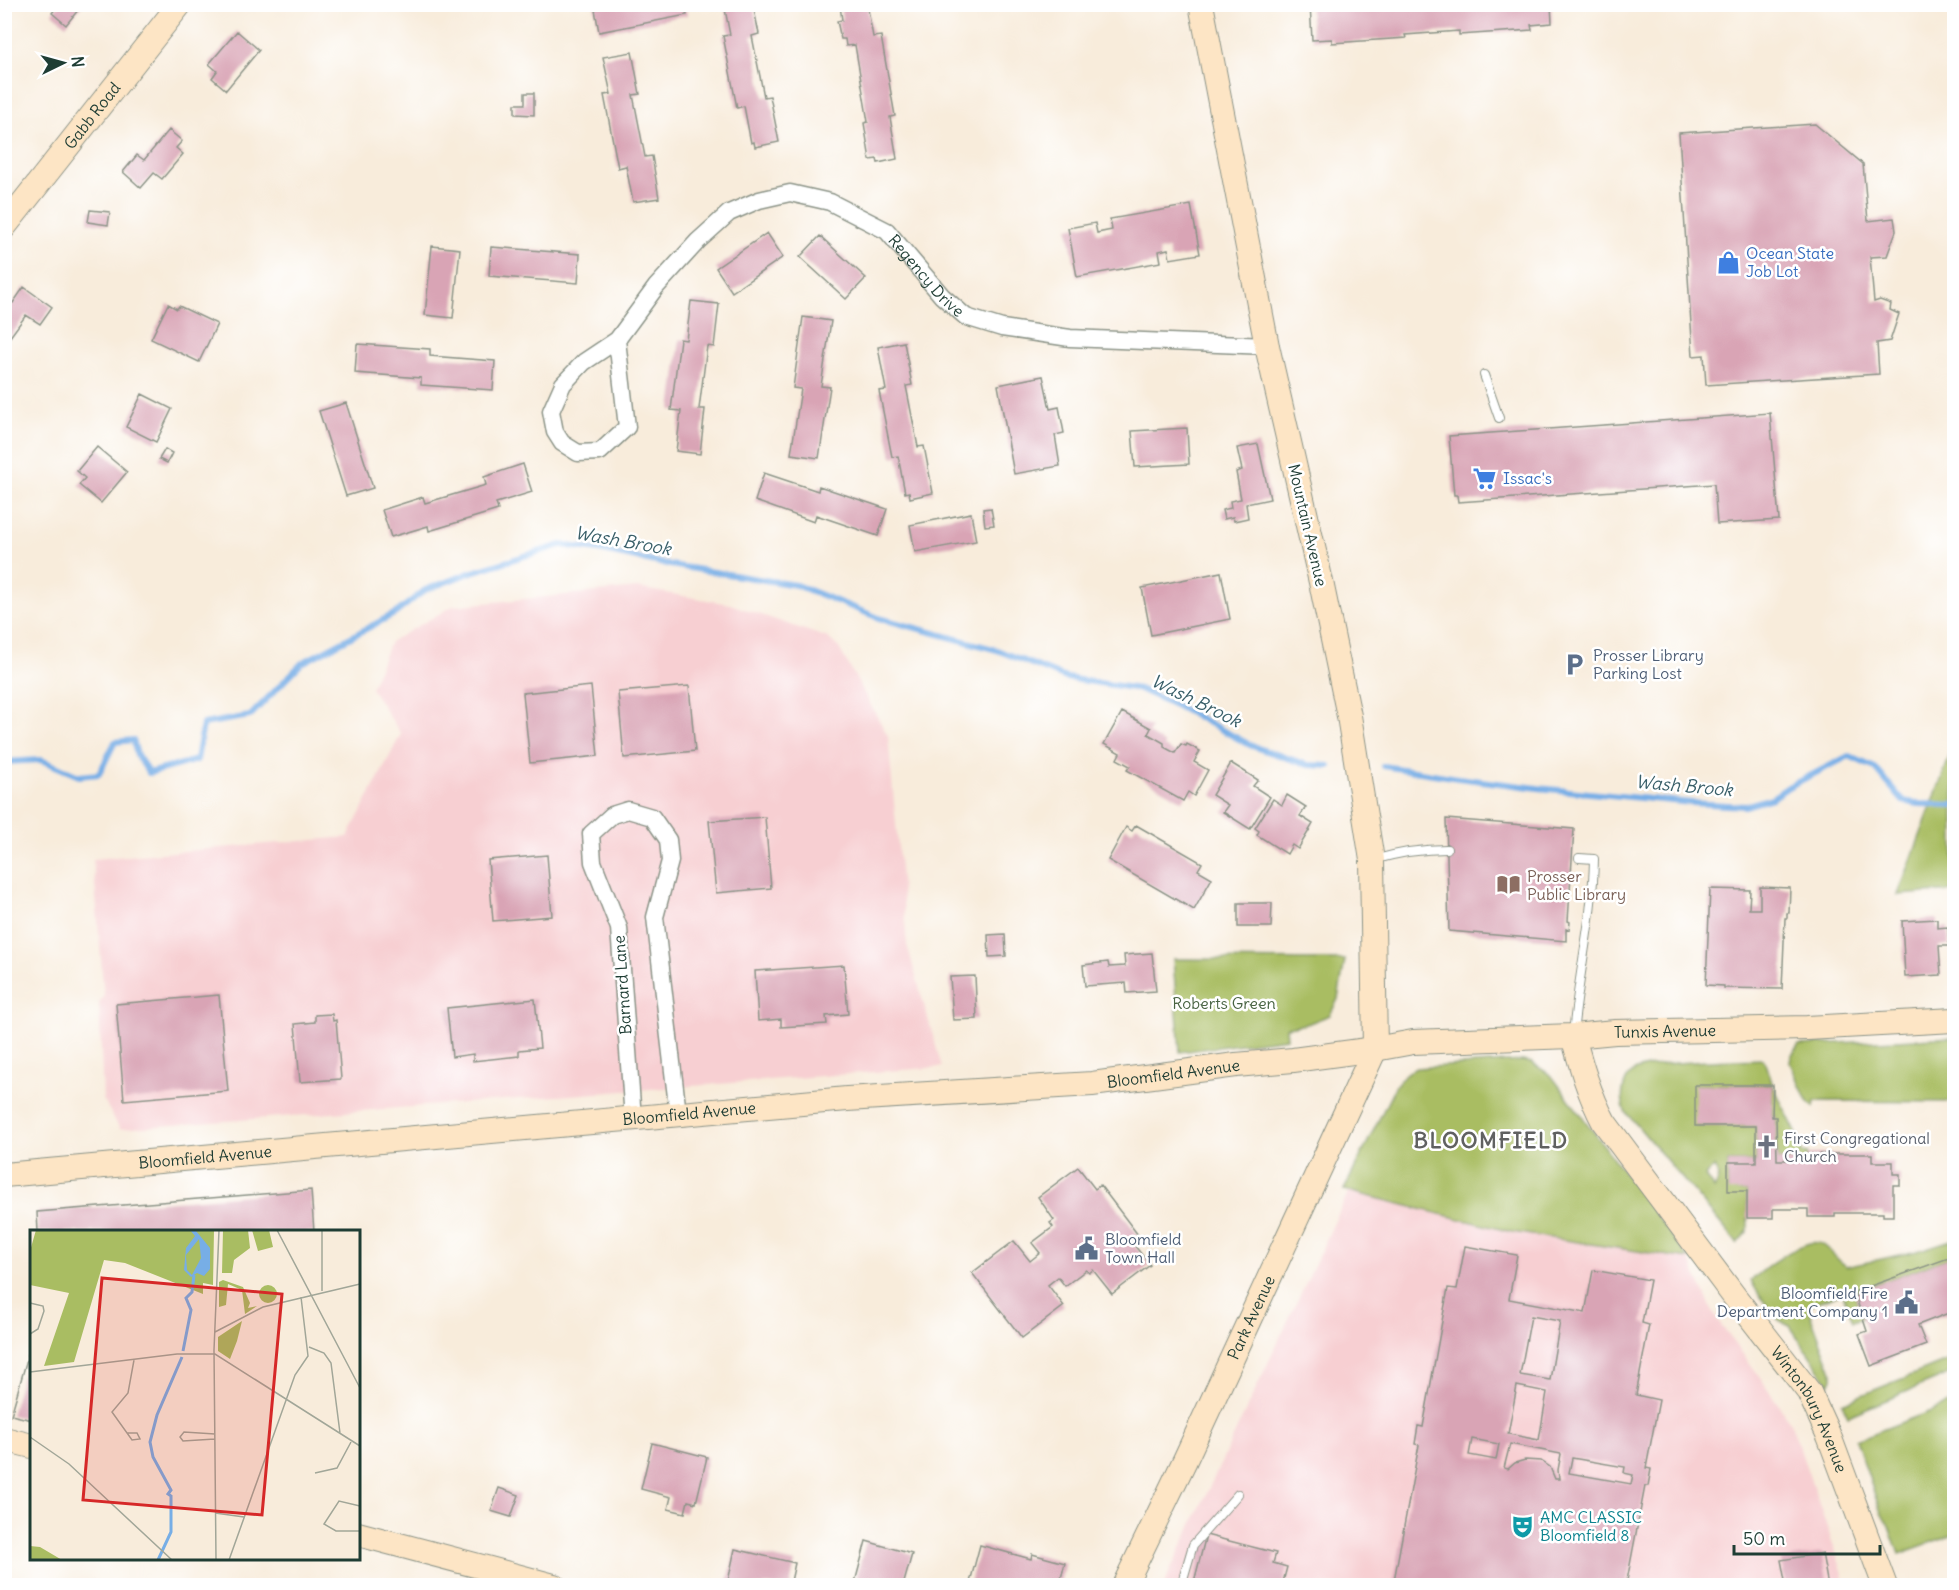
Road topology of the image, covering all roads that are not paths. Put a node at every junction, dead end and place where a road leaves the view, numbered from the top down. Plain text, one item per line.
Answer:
1 (180, 4) edge
2 (1201, 4) edge
3 (4, 227) edge
4 (617, 340) junction
5 (1267, 346) junction
6 (1484, 375) dead end
7 (1499, 418) dead end
8 (1447, 849) dead end
9 (1579, 858) dead end
10 (1372, 860) junction
11 (1954, 1020) edge
12 (1573, 1036) junction
13 (1375, 1049) junction
14 (678, 1114) junction
15 (633, 1119) junction
16 (4, 1175) edge
17 (4, 1439) edge
18 (30, 1446) edge
19 (1238, 1494) dead end
20 (360, 1535) edge
21 (554, 1586) edge
22 (1124, 1586) edge
23 (1181, 1586) edge
24 (1885, 1586) edge

1 - 3 main road, Gabb Road
2 - 5 main road, Mountain Avenue
4 - 4 street, Regency Drive
4 - 5 street, Regency Drive
5 - 10 main road, Mountain Avenue
6 - 7 lane
8 - 10 lane
9 - 12 lane
10 - 13 main road, Mountain Avenue
11 - 12 main road, Tunxis Avenue
12 - 13 main road, Tunxis Avenue
12 - 24 main road, Wintonbury Avenue
13 - 14 main road, Bloomfield Avenue
13 - 22 main road, Park Avenue
14 - 15 main road, Bloomfield Avenue
14 - 15 street, Barnard Lane
15 - 16 main road, Bloomfield Avenue
17 - 18 main road
19 - 23 lane
20 - 21 main road

